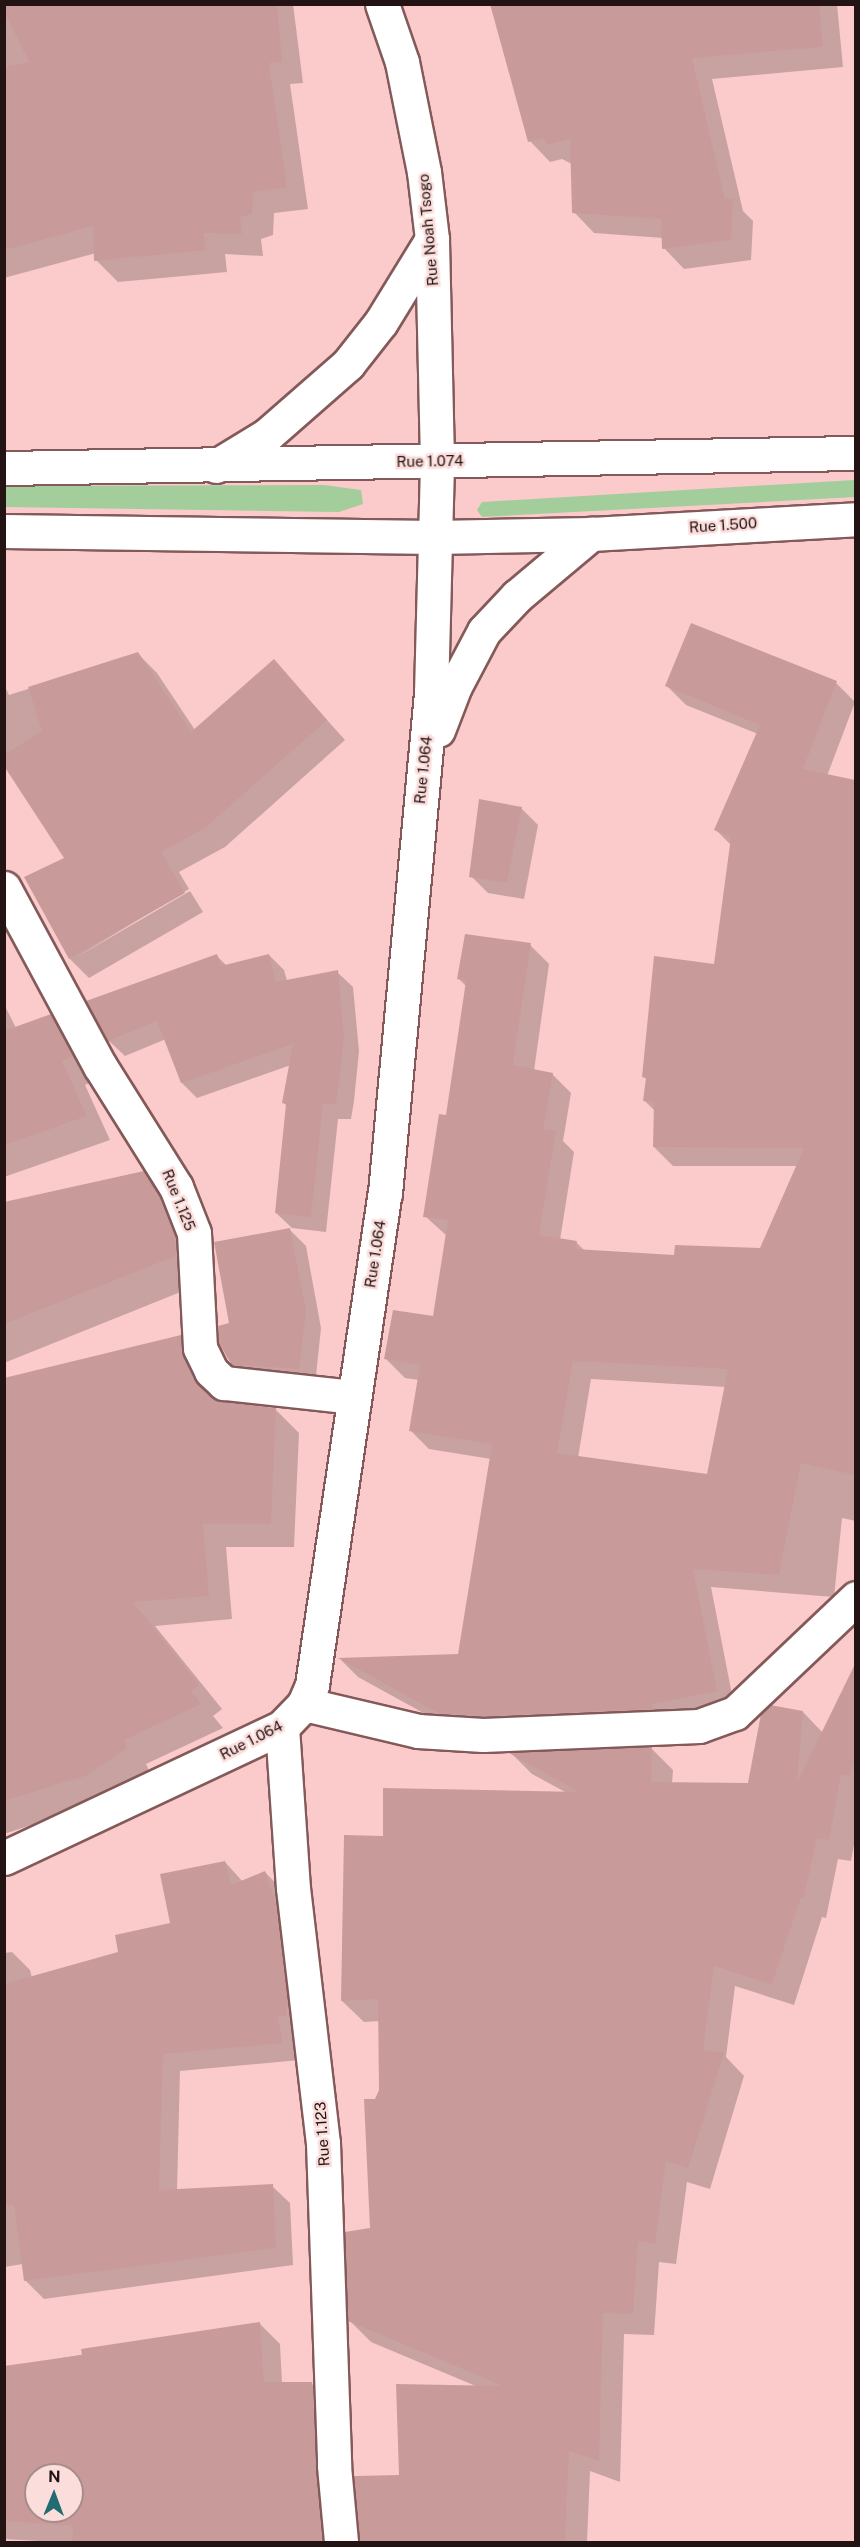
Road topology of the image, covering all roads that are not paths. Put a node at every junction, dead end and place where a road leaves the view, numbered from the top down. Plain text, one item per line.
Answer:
1 (382, 4) edge
2 (432, 239) junction
3 (855, 453) edge
4 (436, 461) junction
5 (216, 466) junction
6 (4, 468) edge
7 (855, 519) edge
8 (4, 531) edge
9 (591, 534) junction
10 (435, 537) junction
11 (420, 802) junction
12 (4, 888) edge
13 (352, 1397) junction
14 (855, 1598) edge
15 (293, 1716) junction
16 (4, 1858) edge
17 (341, 2542) edge

1 - 2 main road, Rue Noah Tsogo
2 - 4 main road, Rue Noah Tsogo
2 - 5 main road
3 - 4 main road, Rue 1.074
4 - 5 main road, Rue 1.074
4 - 10 main road, Rue 1.064
5 - 6 main road, Rue 1.074
7 - 9 main road, Rue 1.500
8 - 10 main road
9 - 10 main road
9 - 11 main road
10 - 11 main road, Rue 1.064
11 - 13 main road, Rue 1.064
12 - 13 main road, Rue 1.125
13 - 15 main road, Rue 1.064
14 - 15 main road
15 - 16 main road, Rue 1.064
15 - 17 main road, Rue 1.123

